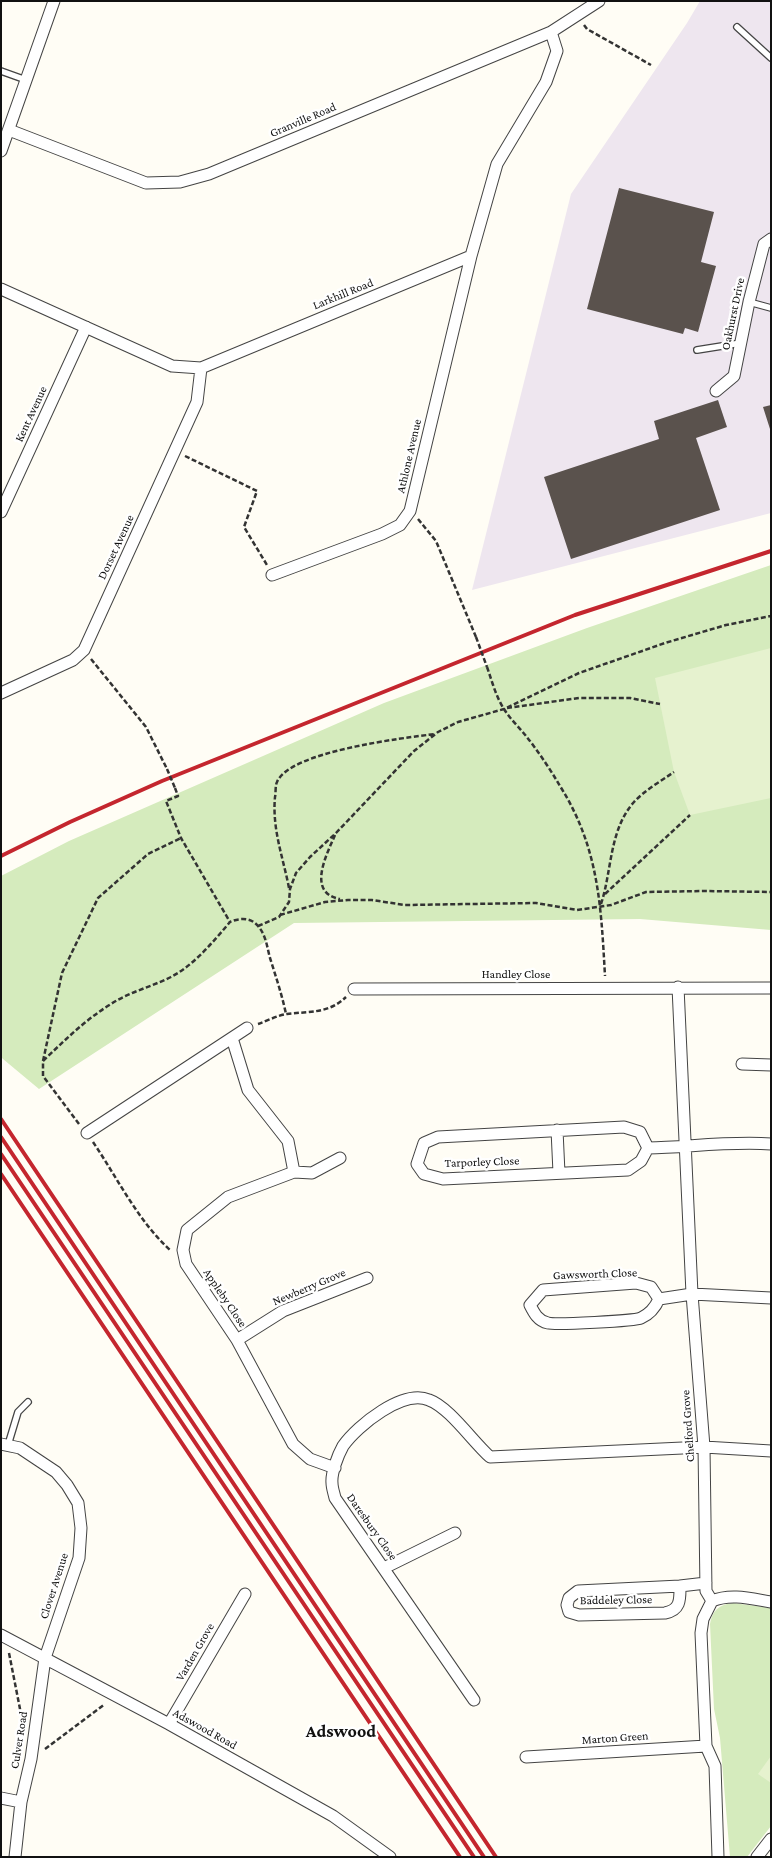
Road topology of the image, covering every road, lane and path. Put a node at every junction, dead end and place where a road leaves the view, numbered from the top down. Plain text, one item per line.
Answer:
1 (54, 1) edge
2 (599, 1) edge
3 (576, 16) junction
4 (737, 27) dead end
5 (551, 32) junction
6 (771, 58) edge
7 (651, 64) dead end
8 (1, 71) edge
9 (26, 80) junction
10 (9, 130) junction
11 (1, 150) edge
12 (771, 238) edge
13 (471, 256) junction
14 (1, 289) edge
15 (749, 302) junction
16 (771, 308) edge
17 (86, 326) junction
18 (741, 343) junction
19 (697, 350) dead end
20 (201, 368) junction
21 (716, 391) dead end
22 (175, 451) junction
23 (410, 510) junction
24 (1, 512) edge
25 (272, 575) joint
26 (771, 616) edge
27 (84, 650) junction
28 (1, 693) edge
29 (660, 704) dead end
30 (504, 709) junction
31 (435, 734) junction
32 (674, 772) dead end
33 (690, 815) dead end
34 (336, 834) junction
35 (181, 838) junction
36 (290, 889) junction
37 (771, 892) edge
38 (604, 895) junction
39 (344, 900) junction
40 (601, 906) junction
41 (280, 915) junction
42 (230, 922) junction
43 (258, 926) junction
44 (605, 987) junction
45 (678, 987) junction
46 (771, 988) edge
47 (354, 989) joint
48 (286, 1014) junction
49 (246, 1028) joint
50 (232, 1038) junction
51 (43, 1061) junction
52 (742, 1064) dead end
53 (771, 1065) edge
54 (557, 1130) junction
55 (87, 1133) junction
56 (771, 1144) edge
57 (685, 1147) junction
58 (648, 1148) junction
59 (340, 1158) dead end
60 (294, 1172) junction
61 (559, 1173) junction
62 (184, 1258) junction
63 (367, 1278) dead end
64 (692, 1294) junction
65 (771, 1298) edge
66 (659, 1300) junction
67 (237, 1340) junction
68 (28, 1402) dead end
69 (5, 1444) edge
70 (704, 1447) junction
71 (771, 1451) edge
72 (335, 1468) junction
73 (455, 1533) dead end
74 (384, 1568) junction
75 (706, 1583) junction
76 (680, 1586) junction
77 (245, 1594) dead end
78 (712, 1601) junction
79 (771, 1602) edge
80 (1, 1635) edge
81 (45, 1658) junction
82 (474, 1700) dead end
83 (169, 1724) junction
84 (706, 1746) junction
85 (526, 1757) dead end
86 (1, 1798) edge
87 (21, 1802) junction
88 (771, 1839) edge
89 (15, 1857) edge
90 (390, 1857) edge
91 (718, 1857) edge
92 (757, 1857) edge

1 - 9 street
2 - 3 street, Granville Road
3 - 5 street, Granville Road
3 - 7 path
4 - 6 lane
5 - 10 street, Granville Road
5 - 13 street
8 - 9 lane
9 - 10 street
10 - 11 street
12 - 15 street, Oakhurst Drive
13 - 20 street, Larkhill Road
13 - 23 street, Athlone Avenue
14 - 17 street, Larkhill Road
15 - 16 lane
15 - 18 street, Oakhurst Drive
17 - 20 street, Larkhill Road
17 - 24 street, Kent Avenue
18 - 19 lane
18 - 21 street, Oakhurst Drive
20 - 22 street, Dorset Avenue
22 - 25 path
22 - 27 street, Dorset Avenue
23 - 25 street, Athlone Avenue
23 - 30 path, bridge
26 - 30 path
27 - 28 street
27 - 35 path, bridge
29 - 30 path
30 - 31 path
30 - 40 path
31 - 34 path
31 - 36 path
32 - 38 path
33 - 38 path
34 - 36 path
34 - 39 path
35 - 42 path
35 - 51 path
36 - 41 path
37 - 40 path
38 - 40 path
39 - 40 path
39 - 41 path
40 - 44 path
41 - 43 path
42 - 43 path
42 - 51 path
43 - 48 path
44 - 45 street, Handley Close
44 - 47 street, Handley Close
45 - 46 street, Handley Close
45 - 57 street, Chelford Grove
47 - 48 path
48 - 49 path
49 - 50 street
50 - 55 street
50 - 60 street
51 - 55 path
52 - 53 street
54 - 58 street, Tarporley Close
54 - 61 street
54 - 61 street, Tarporley Close
55 - 62 path
56 - 57 street
57 - 58 street
57 - 64 street, Chelford Grove
58 - 61 street, Tarporley Close
59 - 60 street
60 - 62 street
62 - 67 street, Appleby Close
63 - 67 street, Newberry Grove
64 - 65 street
64 - 66 street
64 - 70 street, Chelford Grove
66 - 66 street, Gawsworth Close
67 - 72 street, Appleby Close
68 - 69 lane
69 - 81 street, Clover Avenue
70 - 71 street, Daresbury Close
70 - 72 street, Daresbury Close
70 - 75 street, Chelford Grove
72 - 74 street, Daresbury Close
73 - 74 street
74 - 82 street, Daresbury Close
75 - 76 street, Baddeley Close
75 - 78 street, Chelford Grove
76 - 76 street, Baddeley Close
77 - 83 street, Varden Grove
78 - 79 street
78 - 84 street
80 - 81 street, Adswood Road
81 - 83 street, Adswood Road
81 - 87 street, Culver Road
83 - 90 street, Adswood Road
84 - 85 street, Marton Green
84 - 91 street
86 - 87 street
87 - 89 street, Culver Road
88 - 92 street

